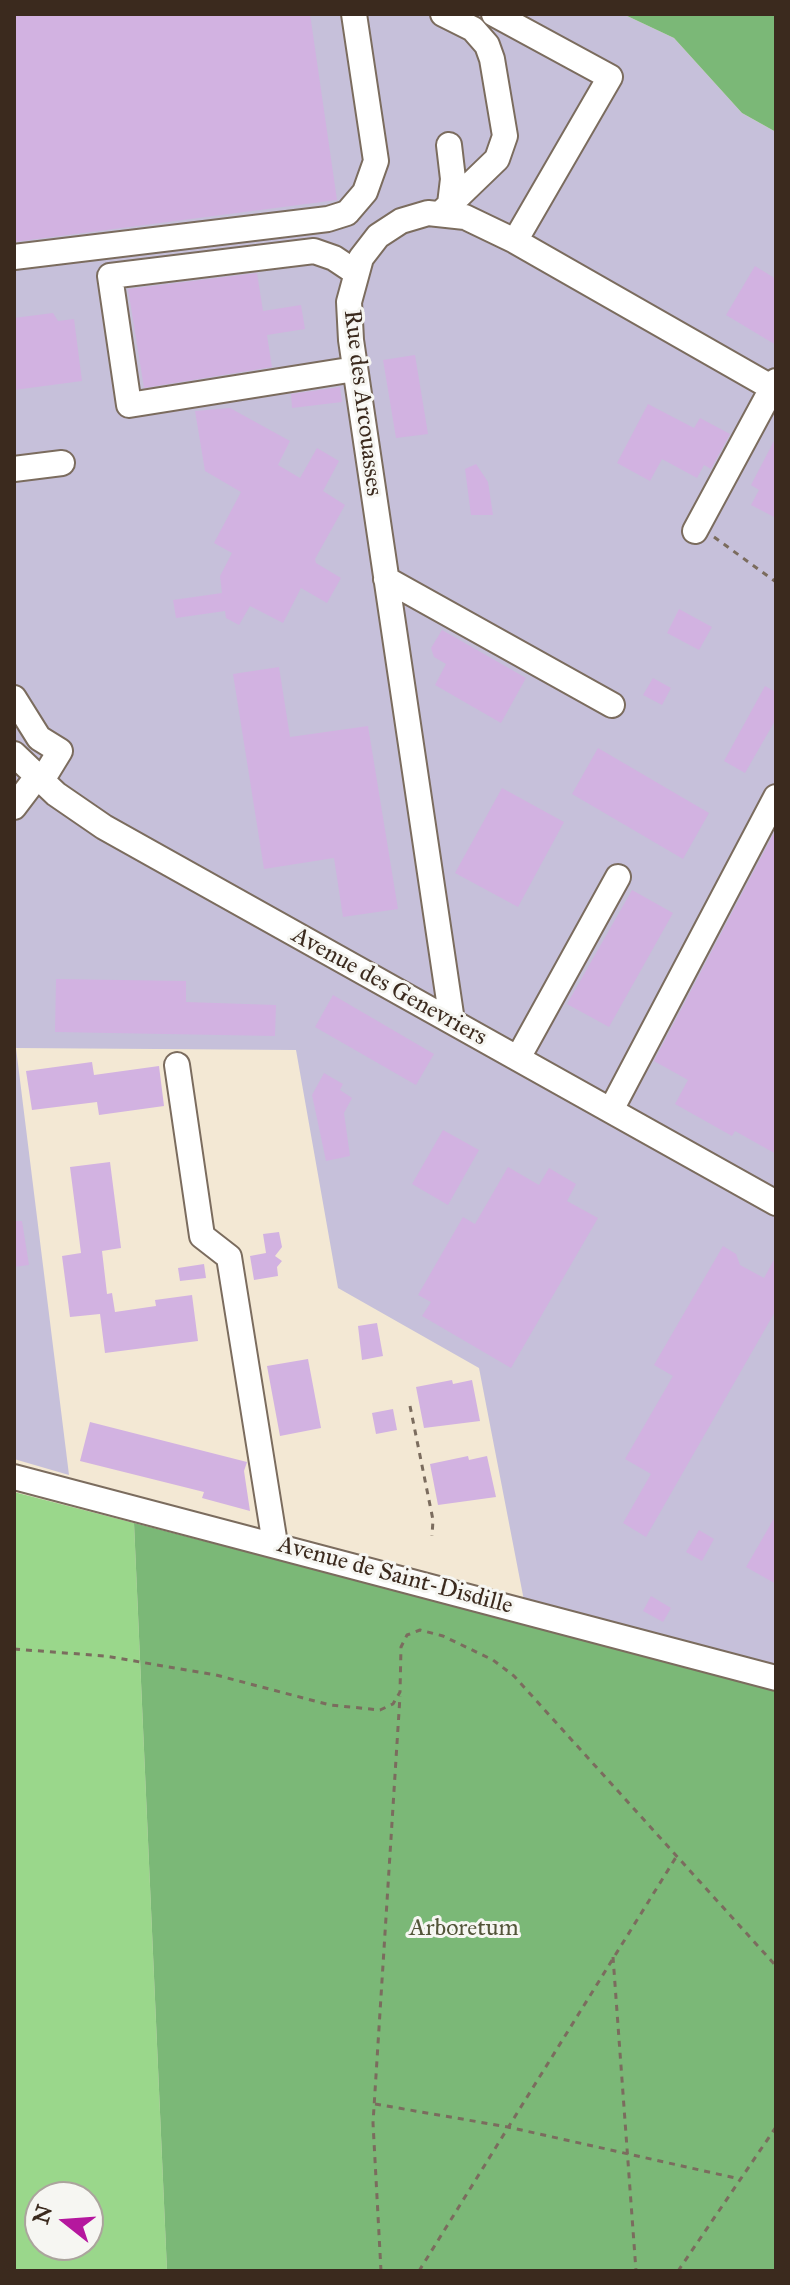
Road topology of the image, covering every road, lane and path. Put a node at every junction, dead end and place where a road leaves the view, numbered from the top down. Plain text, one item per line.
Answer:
1 (354, 14) edge
2 (443, 14) edge
3 (494, 14) edge
4 (449, 145) dead end
5 (445, 209) junction
6 (515, 241) junction
7 (14, 257) edge
8 (355, 272) junction
9 (355, 369) junction
10 (775, 387) edge
11 (62, 463) dead end
12 (14, 469) edge
13 (697, 528) joint
14 (386, 579) junction
15 (776, 582) edge
16 (14, 698) edge
17 (612, 705) dead end
18 (14, 754) edge
19 (38, 780) junction
20 (776, 797) edge
21 (14, 807) edge
22 (618, 877) dead end
23 (452, 1021) junction
24 (518, 1058) junction
25 (177, 1065) dead end
26 (611, 1110) junction
27 (776, 1203) edge
28 (410, 1406) dead end
29 (14, 1477) edge
30 (432, 1536) dead end
31 (275, 1544) junction
32 (14, 1649) edge
33 (776, 1678) edge
34 (400, 1692) junction
35 (678, 1854) junction
36 (613, 1957) junction
37 (776, 1966) edge
38 (375, 2104) junction
39 (508, 2127) junction
40 (776, 2127) edge
41 (627, 2153) junction
42 (740, 2179) junction
43 (381, 2271) edge
44 (419, 2271) edge
45 (636, 2271) edge
46 (678, 2271) edge

1 - 7 street
2 - 5 street
3 - 6 street
4 - 5 street
5 - 6 street, Rue des Arcouasses
5 - 8 street, Rue des Arcouasses
6 - 10 street, Rue des Arcouasses
8 - 9 street, Rue des Arcouasses
8 - 9 street
9 - 14 street, Rue des Arcouasses
10 - 13 street
11 - 12 street
13 - 15 path
14 - 17 street
14 - 23 street, Rue des Arcouasses
16 - 19 street
18 - 19 street, Avenue des Genevriers
19 - 21 street
19 - 23 street, Avenue des Genevriers
20 - 26 street
22 - 24 street
23 - 24 street, Avenue des Genevriers
24 - 26 street, Avenue des Genevriers
25 - 31 street
26 - 27 street, Avenue des Genevriers
28 - 30 path
29 - 31 street, Avenue de Saint-Disdille
31 - 33 street, Avenue de Saint-Disdille
32 - 34 path
34 - 35 path
34 - 38 path
35 - 36 path
35 - 37 path
36 - 39 path
36 - 41 path
38 - 39 path
38 - 43 path
39 - 41 path
39 - 44 path
40 - 42 path
41 - 42 path
41 - 45 path
42 - 46 path

